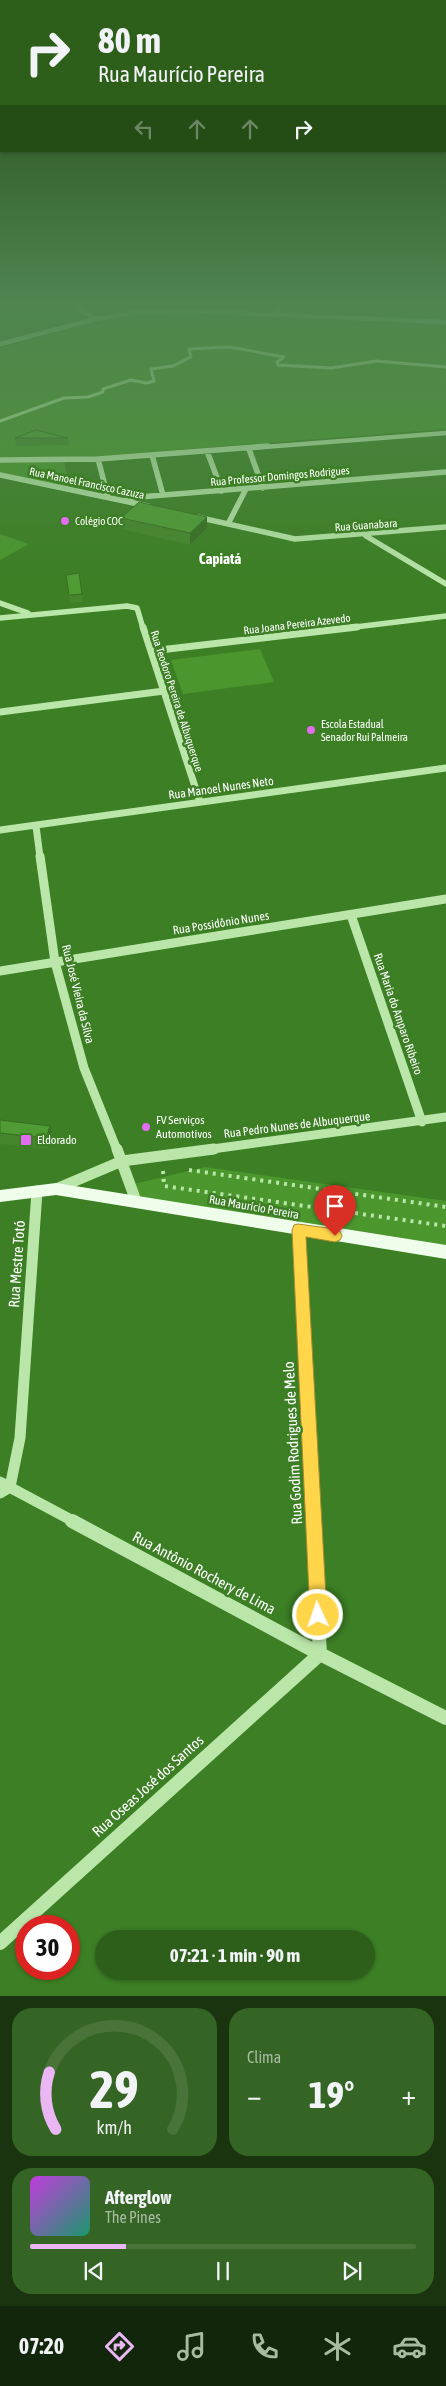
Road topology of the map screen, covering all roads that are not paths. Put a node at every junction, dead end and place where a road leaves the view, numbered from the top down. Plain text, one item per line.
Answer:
1 (446, 433) edge
2 (249, 449) junction
3 (207, 451) junction
4 (152, 455) junction
5 (98, 459) junction
6 (0, 460) edge
7 (446, 472) edge
8 (0, 475) edge
9 (264, 488) junction
10 (246, 489) junction
11 (222, 491) junction
12 (163, 495) junction
13 (108, 497) junction
14 (116, 499) junction
15 (154, 508) edge
16 (191, 516) edge
17 (228, 524) junction
18 (446, 528) edge
19 (366, 536) junction
20 (446, 584) edge
21 (0, 603) edge
22 (30, 614) junction
23 (446, 616) edge
24 (0, 618) edge
25 (151, 651) junction
26 (164, 691) junction
27 (0, 712) edge
28 (446, 768) edge
29 (200, 802) junction
30 (36, 826) junction
31 (0, 830) edge
32 (446, 899) edge
33 (351, 915) junction
34 (55, 962) junction
35 (0, 971) edge
36 (446, 1117) edge
37 (422, 1122) junction
38 (122, 1161) junction
39 (56, 1189) junction
40 (37, 1191) junction
41 (0, 1196) edge
42 (136, 1201) junction
43 (298, 1230) junction
44 (446, 1252) edge
45 (3, 1487) edge
46 (320, 1654) junction
47 (446, 1718) edge
48 (0, 1943) edge

1 - 2 street
2 - 3 street
2 - 9 street
3 - 4 street
3 - 11 street
4 - 5 street
4 - 12 street
5 - 6 street
5 - 13 street
7 - 9 street, Rua Professor Domingos Rodrigues
8 - 13 street, Rua Manoel Francisco Cazuza
9 - 10 street, Rua Professor Domingos Rodrigues
10 - 11 street, Rua Professor Domingos Rodrigues
10 - 17 street
11 - 12 street, Rua Professor Domingos Rodrigues
12 - 14 street, Rua Professor Domingos Rodrigues
13 - 14 street, Rua Manoel Francisco Cazuza
14 - 15 street, Rua Manoel Francisco Cazuza
16 - 17 street
17 - 19 street, Rua Guanabara
18 - 19 street, Rua Guanabara
19 - 20 street
21 - 22 street
22 - 24 street
22 - 25 street, Rua Teodoro Pereira de Albuquerque
23 - 25 street, Rua Joana Pereira Azevedo
25 - 26 street, Rua Teodoro Pereira de Albuquerque
26 - 27 street
26 - 29 street, Rua Teodoro Pereira de Albuquerque
28 - 29 street, Rua Manoel Nunes Neto
29 - 30 street, Rua Manoel Nunes Neto
30 - 31 street, Rua Manoel Nunes Neto
30 - 34 street, Rua José Vieira da Silva
32 - 33 street, Rua Possidônio Nunes
33 - 34 street, Rua Possidônio Nunes
33 - 37 street, Rua Maria do Amparo Ribeiro
34 - 35 street, Rua Possidônio Nunes
34 - 38 street, Rua José Vieira da Silva
36 - 37 street, Rua Pedro Nunes de Albuquerque
37 - 38 street, Rua Pedro Nunes de Albuquerque
38 - 39 street, Rua Pedro Nunes de Albuquerque
38 - 42 street, Rua José Vieira da Silva
39 - 40 main road, Rua Maurício Pereira
39 - 42 main road, Rua Maurício Pereira
40 - 41 main road, Rua Maurício Pereira
40 - 45 street, Rua Mestre Totó
42 - 43 main road, Rua Maurício Pereira
43 - 44 main road, Rua Maurício Pereira
43 - 46 street, Rua Godim Rodrigues de Melo
45 - 46 street, Rua Antônio Rochery de Lima
46 - 47 street, Rua Antônio Rochery de Lima
46 - 48 street, Rua Oseas José dos Santos

